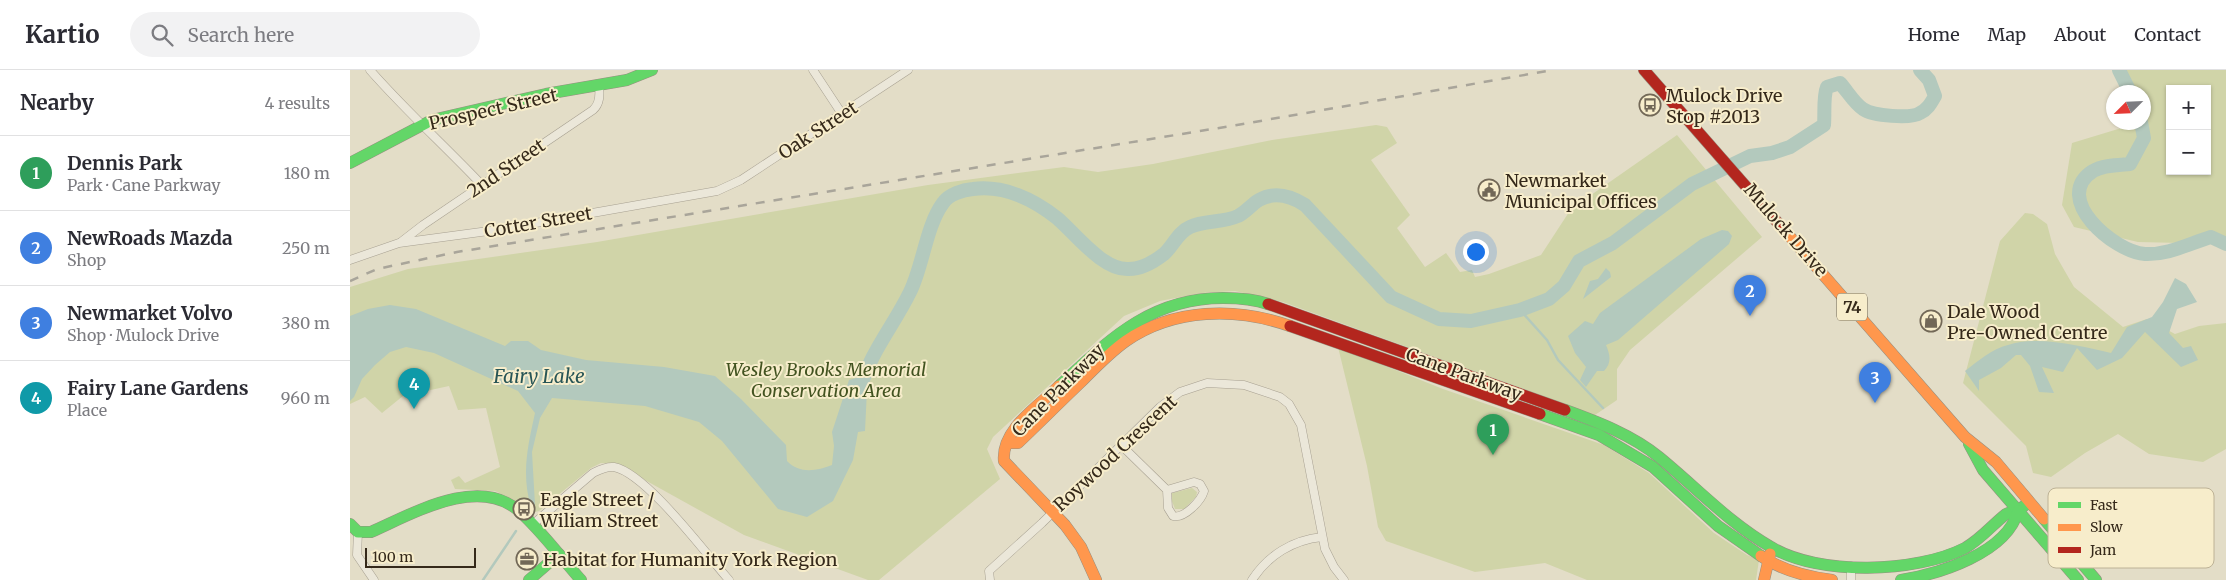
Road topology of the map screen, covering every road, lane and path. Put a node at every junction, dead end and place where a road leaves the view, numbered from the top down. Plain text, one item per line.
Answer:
1 (370, 70) edge
2 (813, 70) edge
3 (908, 70) edge
4 (1644, 70) edge
5 (647, 72) edge
6 (599, 86) junction
7 (842, 114) junction
8 (422, 126) junction
9 (350, 163) edge
10 (482, 185) junction
11 (727, 187) joint
12 (399, 243) junction
13 (350, 260) edge
14 (1965, 438) junction
15 (1008, 443) junction
16 (1121, 445) junction
17 (1167, 490) junction
18 (2029, 502) junction
19 (2018, 511) junction
20 (1052, 513) junction
21 (532, 524) junction
22 (2048, 524) edge
23 (354, 528) edge
24 (1322, 537) junction
25 (2048, 546) edge
26 (1772, 548) junction
27 (559, 554) junction
28 (1768, 561) junction
29 (1851, 566) junction
30 (2068, 568) edge
31 (2086, 568) edge
32 (374, 580) edge
33 (529, 580) edge
34 (581, 580) edge
35 (729, 580) edge
36 (990, 580) edge
37 (1096, 580) edge
38 (1252, 580) edge
39 (1344, 580) edge
40 (1764, 580) edge
41 (1832, 580) edge
42 (1851, 580) edge
43 (1901, 580) edge
44 (2078, 580) edge
45 (2096, 580) edge

1 - 8 street
2 - 7 street
3 - 7 street, Oak Street
4 - 14 main road, Mulock Drive / 74
5 - 6 main road, Prospect Street
6 - 8 main road, Prospect Street
6 - 10 street, 2nd Street
7 - 11 street, Oak Street
8 - 9 main road, Prospect Street
8 - 10 street
10 - 12 street, 2nd Street
11 - 12 street, Cotter Street
12 - 13 street, Cotter Street
14 - 18 main road, Mulock Drive / 74
14 - 19 main road, Mulock Drive / 74
15 - 20 main road
15 - 26 main road, Cane Parkway
15 - 28 main road, Cane Parkway
16 - 17 street
16 - 20 street, Roywood Crescent
16 - 24 street, Roywood Crescent
17 - 17 street
18 - 19 main road, Cane Parkway
18 - 22 main road, Mulock Drive / 74
19 - 25 main road, Mulock Drive / 74
19 - 29 main road, Cane Parkway
19 - 43 main road, Cane Parkway
20 - 36 street, Roywood Crescent
20 - 37 main road
21 - 23 main road
21 - 27 main road
21 - 35 street
23 - 32 street
24 - 38 street
24 - 39 street, Roywood Crescent
26 - 28 main road
26 - 29 main road, Cane Parkway
27 - 33 main road
27 - 34 main road
28 - 40 main road
28 - 41 main road, Cane Parkway
29 - 42 street
30 - 44 main road, Mulock Drive / 74
31 - 45 main road, Mulock Drive / 74

